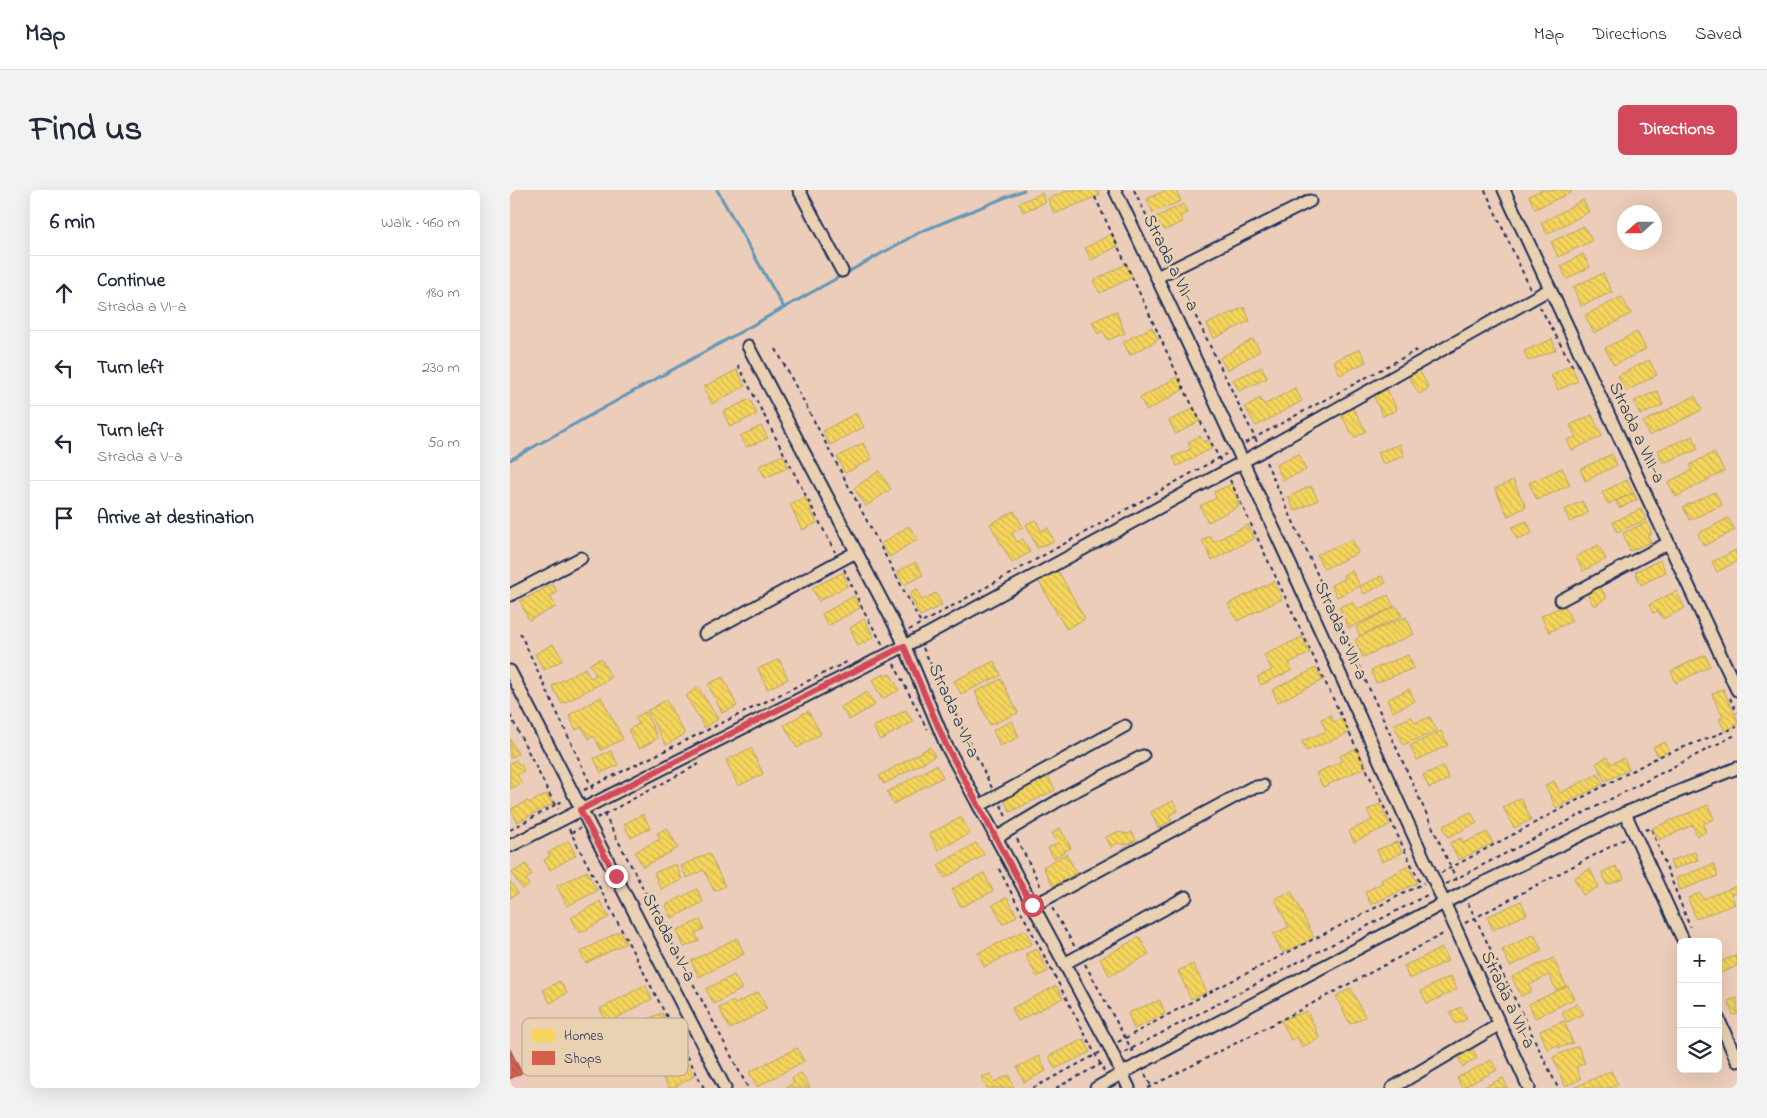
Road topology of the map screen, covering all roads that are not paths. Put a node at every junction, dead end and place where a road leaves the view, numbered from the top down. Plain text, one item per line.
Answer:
1 (799, 190) edge
2 (1115, 190) edge
3 (1504, 190) edge
4 (1310, 202) dead end
5 (842, 271) dead end
6 (1157, 277) junction
7 (1550, 289) junction
8 (748, 346) dead end
9 (1244, 461) junction
10 (1668, 543) junction
11 (856, 552) junction
12 (581, 558) dead end
13 (510, 595) edge
14 (1561, 600) dead end
15 (705, 634) dead end
16 (902, 640) junction
17 (510, 671) edge
18 (1733, 692) edge
19 (1125, 726) dead end
20 (1142, 756) dead end
21 (1737, 768) edge
22 (1263, 786) dead end
23 (978, 806) junction
24 (580, 810) junction
25 (1626, 813) junction
26 (996, 838) junction
27 (510, 846) edge
28 (1186, 898) dead end
29 (1443, 904) junction
30 (1032, 905) junction
31 (1682, 938) edge
32 (1064, 964) junction
33 (1500, 1024) junction
34 (1722, 1027) edge
35 (1737, 1061) edge
36 (1123, 1073) junction
37 (725, 1088) edge
38 (1096, 1088) edge
39 (1129, 1088) edge
40 (1392, 1088) edge
41 (1529, 1088) edge

1 - 5 street
2 - 6 street, Strada a VII-a
3 - 7 street, Strada a VIII-a
4 - 6 street
6 - 9 street, Strada a VII-a
7 - 9 street
7 - 10 street, Strada a VIII-a
8 - 11 street, Strada a VI-a
9 - 16 street
9 - 29 street, Strada a VII-a
10 - 14 street
10 - 18 street, Strada a VIII-a
11 - 15 street
11 - 16 street, Strada a VI-a
12 - 13 street
16 - 23 street, Strada a VI-a
16 - 24 street
17 - 24 street, Strada a V-a
19 - 23 street
20 - 26 street
21 - 25 street
22 - 30 street
23 - 26 street, Strada a VI-a
24 - 27 street
24 - 37 street, Strada a V-a
25 - 29 street
25 - 31 street
26 - 30 street, Strada a VI-a
28 - 32 street
29 - 33 street, Strada a VII-a
29 - 36 street
30 - 32 street, Strada a VI-a
32 - 36 street, Strada a VI-a
33 - 40 street
33 - 41 street, Strada a VII-a
34 - 35 street
36 - 38 street
36 - 39 street, Strada a VI-a

